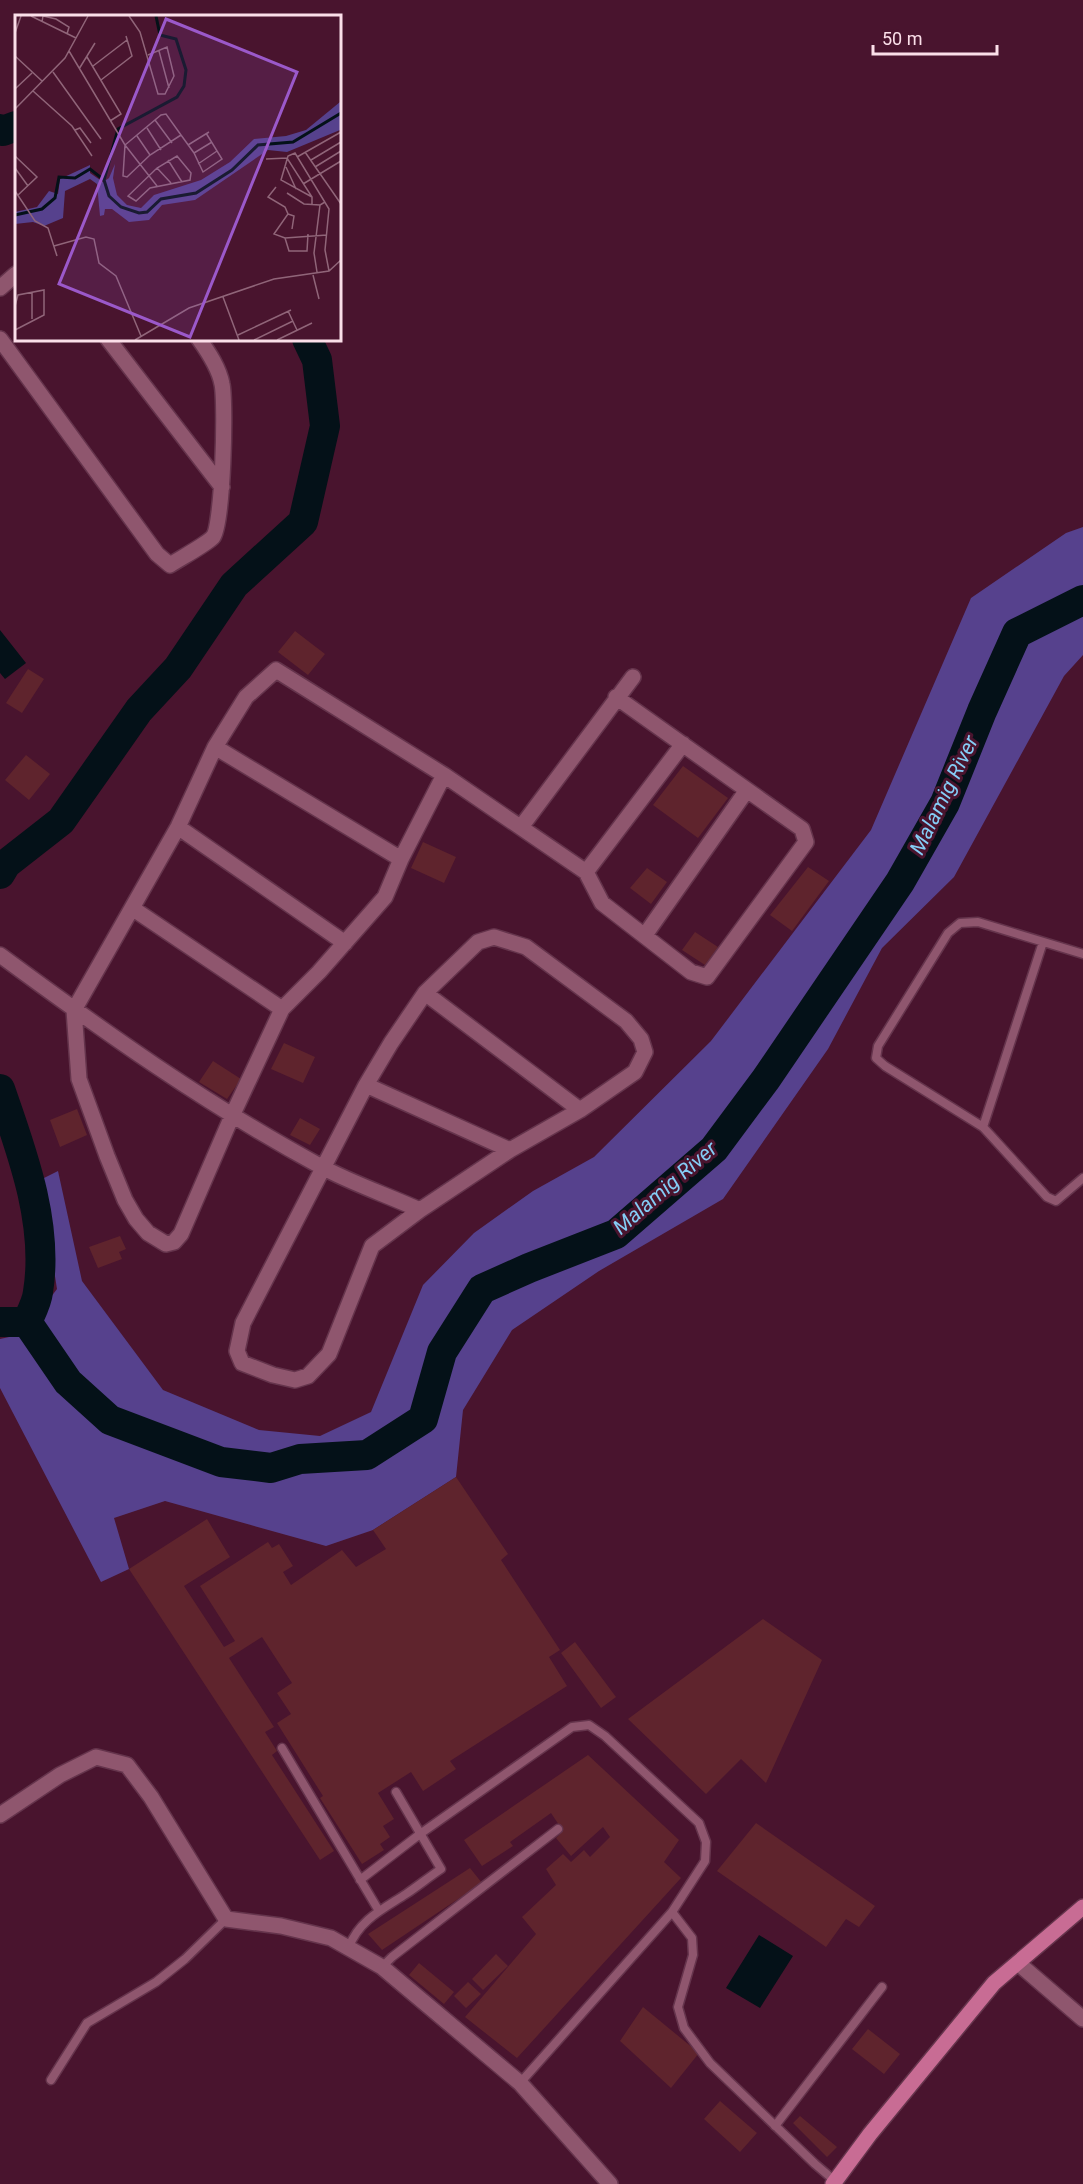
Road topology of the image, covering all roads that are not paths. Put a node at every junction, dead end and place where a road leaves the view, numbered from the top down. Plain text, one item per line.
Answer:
1 (15, 275) edge
2 (0, 288) edge
3 (0, 339) edge
4 (109, 340) edge
5 (200, 340) edge
6 (222, 487) junction
7 (633, 677) dead end
8 (616, 697) junction
9 (683, 744) junction
10 (215, 747) junction
11 (444, 775) junction
12 (747, 790) junction
13 (178, 827) junction
14 (521, 827) junction
15 (400, 859) junction
16 (586, 872) junction
17 (132, 908) junction
18 (645, 935) junction
19 (345, 942) junction
20 (1043, 942) junction
21 (1083, 954) edge
22 (0, 955) edge
23 (425, 993) junction
24 (282, 1009) junction
25 (74, 1010) junction
26 (366, 1085) junction
27 (580, 1110) junction
28 (232, 1116) junction
29 (983, 1127) junction
30 (510, 1150) junction
31 (322, 1167) junction
32 (1083, 1178) edge
33 (420, 1210) junction
34 (282, 1749) dead end
35 (396, 1792) dead end
36 (0, 1815) edge
37 (558, 1829) dead end
38 (420, 1834) junction
39 (360, 1880) junction
40 (1083, 1906) edge
41 (379, 1911) junction
42 (672, 1912) junction
43 (226, 1919) junction
44 (349, 1947) junction
45 (1018, 1963) junction
46 (382, 1967) junction
47 (882, 1987) dead end
48 (1083, 2019) edge
49 (51, 2080) dead end
50 (520, 2083) junction
51 (776, 2126) junction
52 (834, 2182) edge
53 (610, 2184) edge

1 - 2 street
3 - 6 street
4 - 6 street
5 - 6 street
7 - 8 street
8 - 9 street
8 - 14 street
9 - 12 street
9 - 16 street
10 - 11 street
10 - 13 street
10 - 15 street
11 - 14 street
11 - 15 street
12 - 18 street
12 - 18 street
13 - 17 street
13 - 19 street
14 - 16 street
15 - 19 street
16 - 18 street
17 - 24 street
17 - 25 street
19 - 24 street
20 - 21 lane
20 - 29 lane
20 - 29 lane
22 - 25 street
23 - 26 street
23 - 27 street
23 - 27 street
24 - 28 street
25 - 28 street
25 - 28 street
26 - 30 street
26 - 31 street
27 - 30 street
28 - 31 street
29 - 32 lane
30 - 33 street
31 - 33 street
31 - 33 street
34 - 39 lane
35 - 38 lane
36 - 43 street
37 - 46 lane
38 - 39 lane
38 - 41 lane
38 - 42 lane
39 - 41 lane
40 - 45 street
41 - 44 lane
42 - 50 lane
42 - 51 lane
43 - 44 street
43 - 49 lane
44 - 46 street
45 - 48 street
45 - 52 street
46 - 50 street
47 - 51 lane
50 - 53 street
51 - 52 lane

